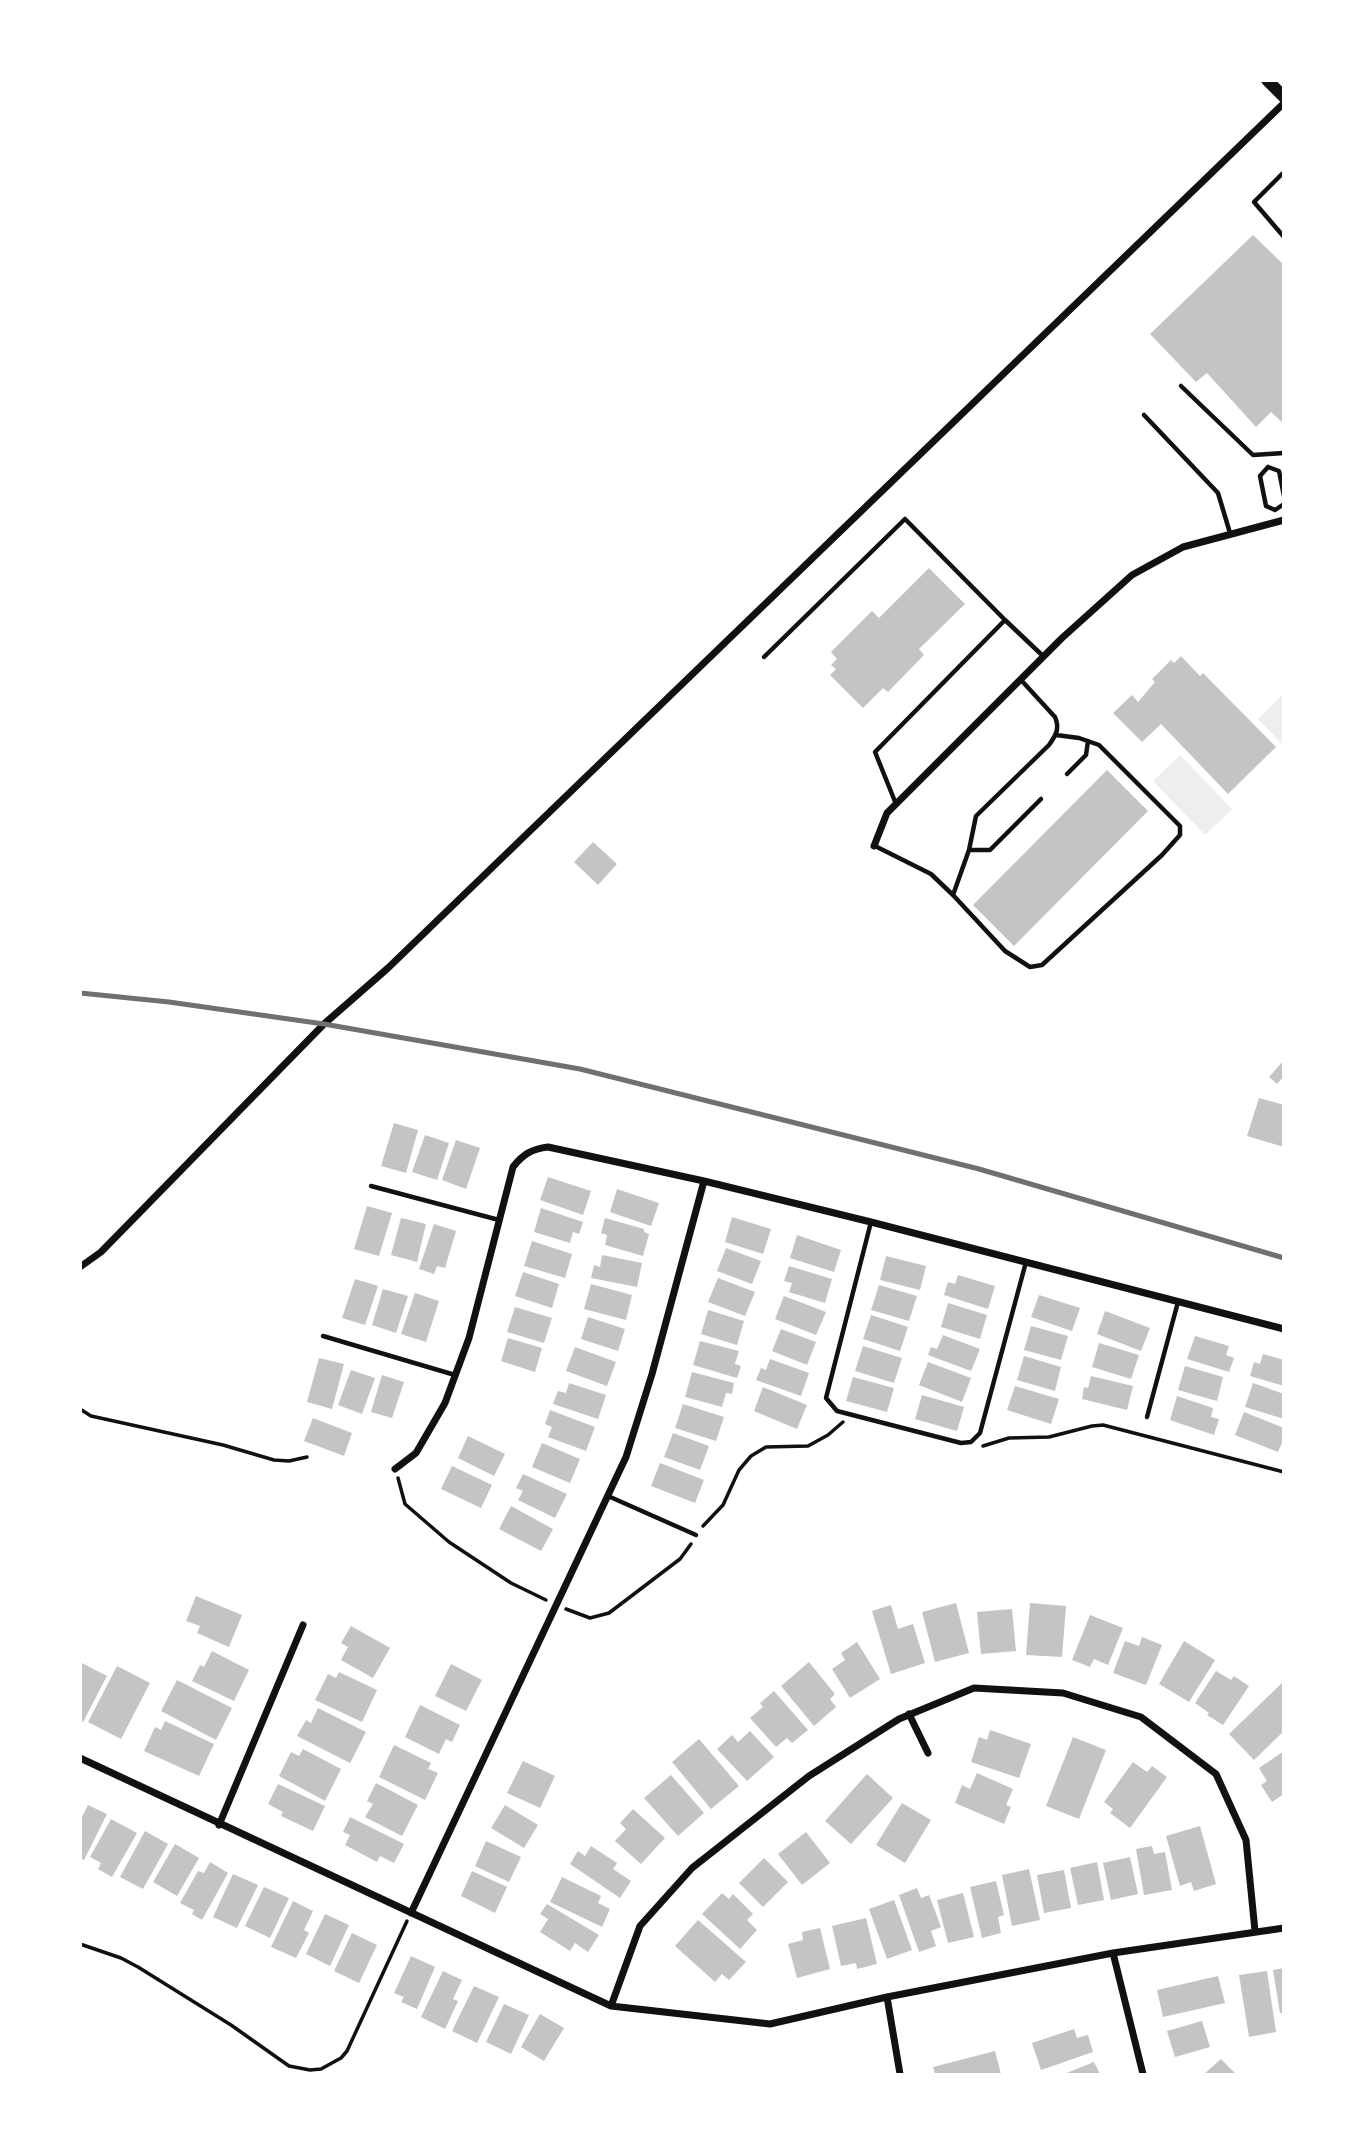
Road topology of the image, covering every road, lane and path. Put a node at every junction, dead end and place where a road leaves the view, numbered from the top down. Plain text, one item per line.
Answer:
1 (1268, 80) edge
2 (1283, 97) edge
3 (1283, 103) edge
4 (1283, 176) edge
5 (1283, 237) edge
6 (1181, 386) dead end
7 (1144, 415) dead end
8 (1283, 453) edge
9 (1267, 454) junction
10 (1268, 467) junction
11 (1283, 496) edge
12 (1283, 504) edge
13 (1275, 510) junction
14 (1281, 520) edge
15 (1230, 533) junction
16 (1005, 620) junction
17 (764, 657) dead end
18 (1043, 657) junction
19 (1020, 680) junction
20 (1056, 735) junction
21 (1088, 741) junction
22 (1067, 774) dead end
23 (1041, 799) dead end
24 (896, 804) junction
25 (874, 846) joint
26 (969, 850) junction
27 (953, 895) junction
28 (704, 1181) junction
29 (371, 1185) dead end
30 (500, 1220) junction
31 (871, 1222) junction
32 (1026, 1262) junction
33 (80, 1267) edge
34 (1178, 1302) junction
35 (1283, 1329) edge
36 (323, 1336) dead end
37 (455, 1375) junction
38 (80, 1411) edge
39 (850, 1414) junction
40 (1147, 1417) dead end
41 (971, 1442) junction
42 (307, 1457) dead end
43 (395, 1469) joint
44 (1283, 1472) edge
45 (607, 1496) junction
46 (696, 1535) junction
47 (556, 1605) junction
48 (303, 1625) dead end
49 (909, 1714) junction
50 (928, 1754) dead end
51 (80, 1758) edge
52 (219, 1825) junction
53 (411, 1913) junction
54 (1283, 1928) edge
55 (1255, 1931) junction
56 (80, 1944) edge
57 (1113, 1953) junction
58 (887, 1997) junction
59 (611, 2006) junction
60 (900, 2074) edge
61 (1143, 2074) edge

1 - 2 main road
3 - 33 street
4 - 5 lane
6 - 9 lane
7 - 15 lane
8 - 9 lane
9 - 10 lane
10 - 11 lane
10 - 13 lane
12 - 13 lane
13 - 14 lane
14 - 15 street
15 - 18 street
16 - 17 lane
16 - 18 lane
16 - 24 lane
18 - 19 street
19 - 20 lane
19 - 24 street
20 - 21 lane
20 - 26 lane
21 - 22 lane
21 - 27 lane
23 - 26 lane
24 - 25 street
25 - 27 lane
26 - 27 lane
28 - 30 street
28 - 31 street
28 - 45 street
29 - 30 lane
30 - 37 street
31 - 32 street
31 - 39 lane
32 - 34 street
32 - 41 lane
34 - 35 street
34 - 40 lane
36 - 37 lane
37 - 43 street
38 - 42 path
39 - 41 lane
39 - 46 path
41 - 44 path
43 - 47 path
45 - 46 lane
45 - 47 street
46 - 47 path
47 - 53 street
48 - 52 street
49 - 50 street
49 - 55 street
49 - 59 street
51 - 52 street
52 - 53 street
53 - 56 path
53 - 59 street
54 - 55 street
55 - 57 street
57 - 58 street
57 - 61 street
58 - 59 street
58 - 60 street

